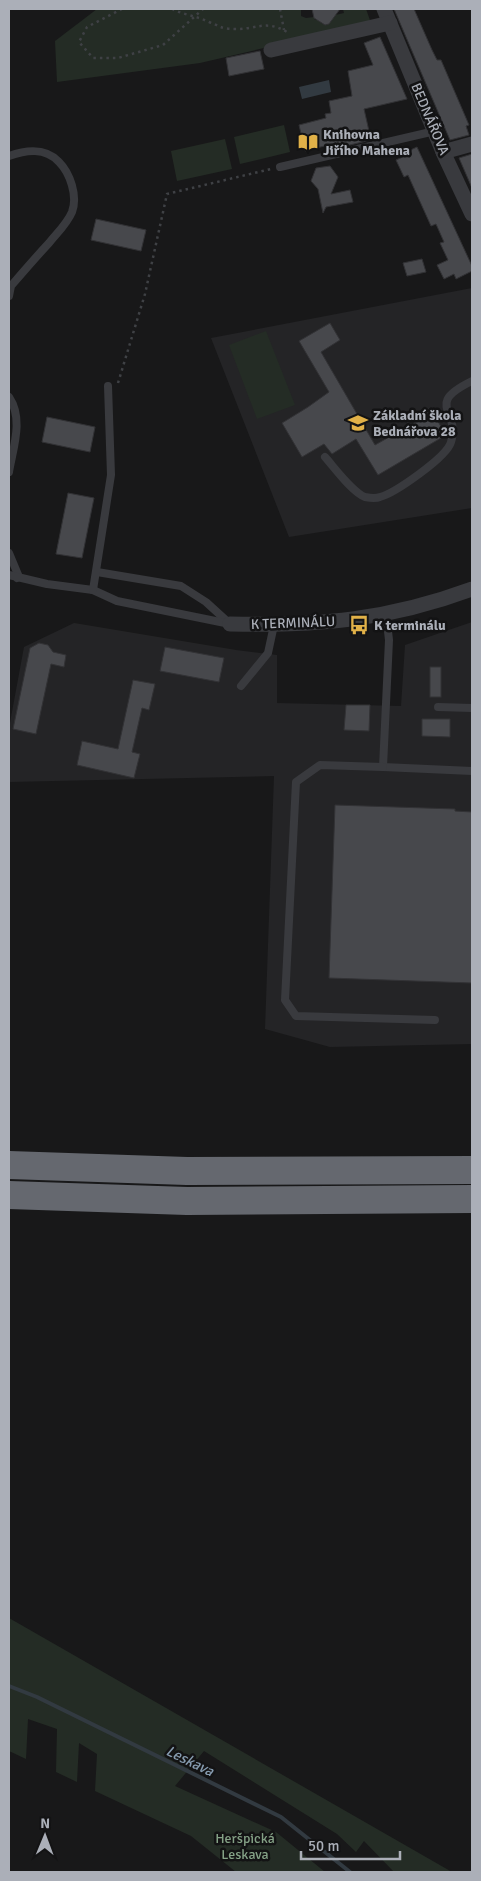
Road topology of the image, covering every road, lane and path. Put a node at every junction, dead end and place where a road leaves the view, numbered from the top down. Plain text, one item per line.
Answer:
1 (122, 9) edge
2 (172, 9) edge
3 (203, 9) edge
4 (280, 9) edge
5 (384, 9) edge
6 (194, 17) junction
7 (390, 23) junction
8 (284, 30) junction
9 (304, 43) junction
10 (271, 50) dead end
11 (435, 131) junction
12 (472, 144) edge
13 (443, 152) junction
14 (9, 156) edge
15 (280, 167) joint
16 (472, 214) edge
17 (10, 284) edge
18 (9, 296) edge
19 (472, 381) edge
20 (118, 384) dead end
21 (108, 386) dead end
22 (9, 397) edge
23 (325, 456) dead end
24 (9, 472) edge
25 (9, 553) edge
26 (97, 572) junction
27 (9, 575) edge
28 (19, 577) junction
29 (9, 580) edge
30 (472, 589) edge
31 (94, 590) junction
32 (386, 614) junction
33 (230, 624) junction
34 (274, 625) junction
35 (241, 686) dead end
36 (438, 707) dead end
37 (472, 708) edge
38 (384, 767) junction
39 (472, 771) edge
40 (435, 1020) dead end
41 (9, 1165) edge
42 (472, 1170) edge
43 (9, 1195) edge
44 (472, 1199) edge

1 - 6 path
2 - 6 path
3 - 6 path
4 - 8 path
5 - 7 street, BEDNÁŘOVA
6 - 8 path
7 - 9 street
7 - 11 street, BEDNÁŘOVA
8 - 9 path
9 - 10 street
11 - 13 street, BEDNÁŘOVA
11 - 15 lane
12 - 13 street
13 - 16 street, BEDNÁŘOVA
14 - 17 lane
15 - 20 path
17 - 18 lane
19 - 23 lane
21 - 26 lane
22 - 24 lane
25 - 28 lane
26 - 31 lane
26 - 33 lane
27 - 28 lane
28 - 29 lane
28 - 31 lane
30 - 32 street, K TERMINÁLU
31 - 33 lane
32 - 34 street, K TERMINÁLU
32 - 38 lane
33 - 34 street, K TERMINÁLU
34 - 35 lane
36 - 37 lane
38 - 39 lane
38 - 40 lane
41 - 42 highway
43 - 44 highway

